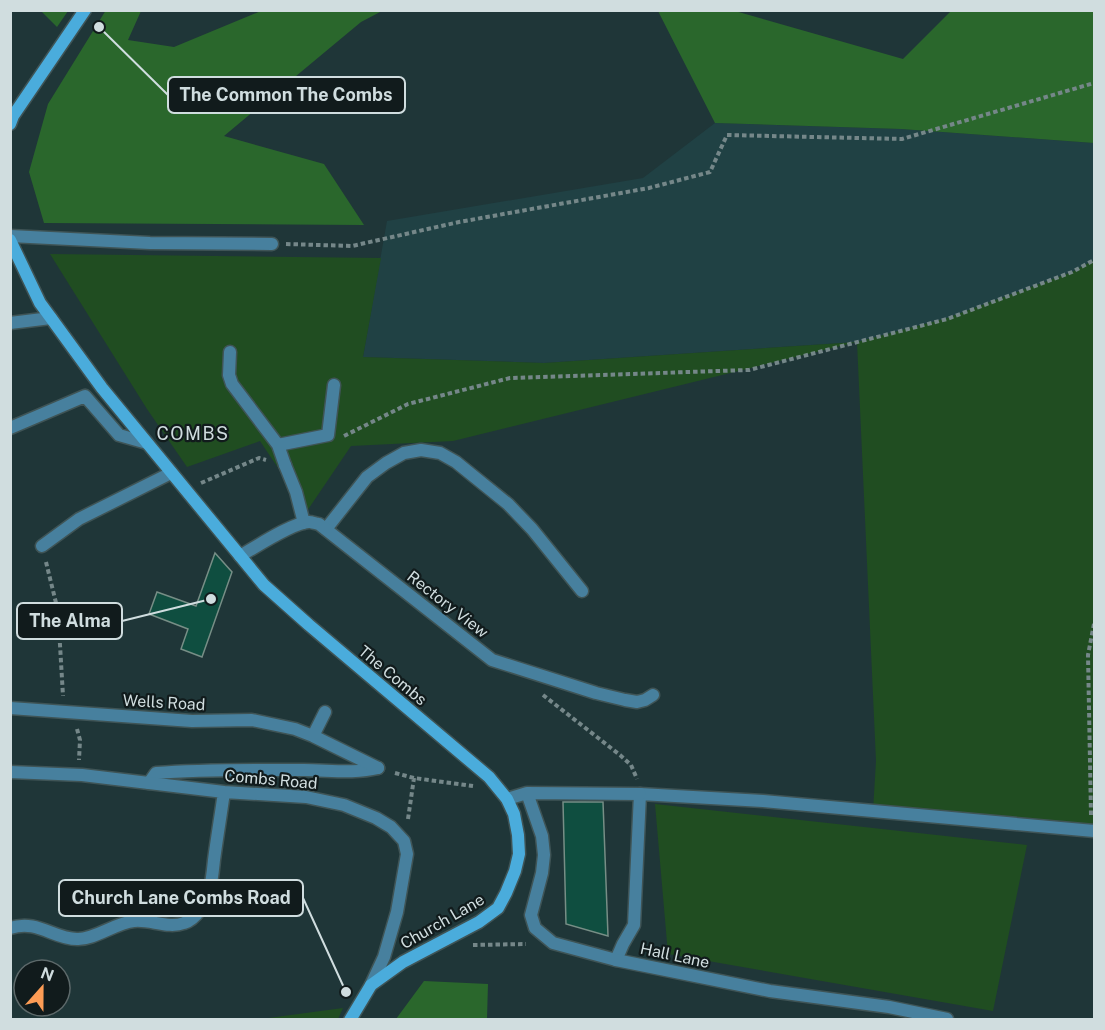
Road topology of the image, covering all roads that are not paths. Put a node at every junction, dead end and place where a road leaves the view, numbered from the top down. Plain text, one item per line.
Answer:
1 (85, 10) edge
2 (10, 124) edge
3 (10, 238) edge
4 (272, 244) road end
5 (51, 318) junction
6 (10, 323) edge
7 (230, 352) dead end
8 (334, 385) dead end
9 (10, 428) edge
10 (147, 443) junction
11 (278, 445) junction
12 (171, 473) junction
13 (304, 523) junction
14 (326, 530) junction
15 (42, 546) road end
16 (240, 556) junction
17 (582, 591) dead end
18 (653, 695) dead end
19 (10, 708) edge
20 (325, 712) dead end
21 (313, 736) junction
22 (10, 772) edge
23 (149, 783) junction
24 (224, 792) junction
25 (527, 793) junction
26 (640, 794) junction
27 (507, 799) junction
28 (1093, 831) edge
29 (10, 928) edge
30 (616, 960) junction
31 (371, 985) junction
32 (949, 1019) edge
33 (350, 1020) edge

1 - 2 main road
3 - 4 street
3 - 5 main road, The Combs
5 - 6 street
5 - 10 main road, The Combs
7 - 11 street
8 - 11 street
9 - 10 street
10 - 12 main road, The Combs
11 - 13 street
12 - 15 street
12 - 16 main road, The Combs
13 - 14 street, Rectory View
13 - 16 street
14 - 17 street
14 - 18 street, Rectory View
16 - 27 main road, The Combs
19 - 21 street, Wells Road
20 - 21 street
21 - 23 street, Wells Road
22 - 23 street, Combs Road
23 - 24 street, Combs Road
24 - 29 street
24 - 31 street, Combs Road
25 - 26 street
25 - 27 street
25 - 30 street, Hall Lane
26 - 28 street
26 - 30 street
27 - 31 main road, Church Lane
30 - 32 street, Hall Lane
31 - 33 main road, Church Lane

